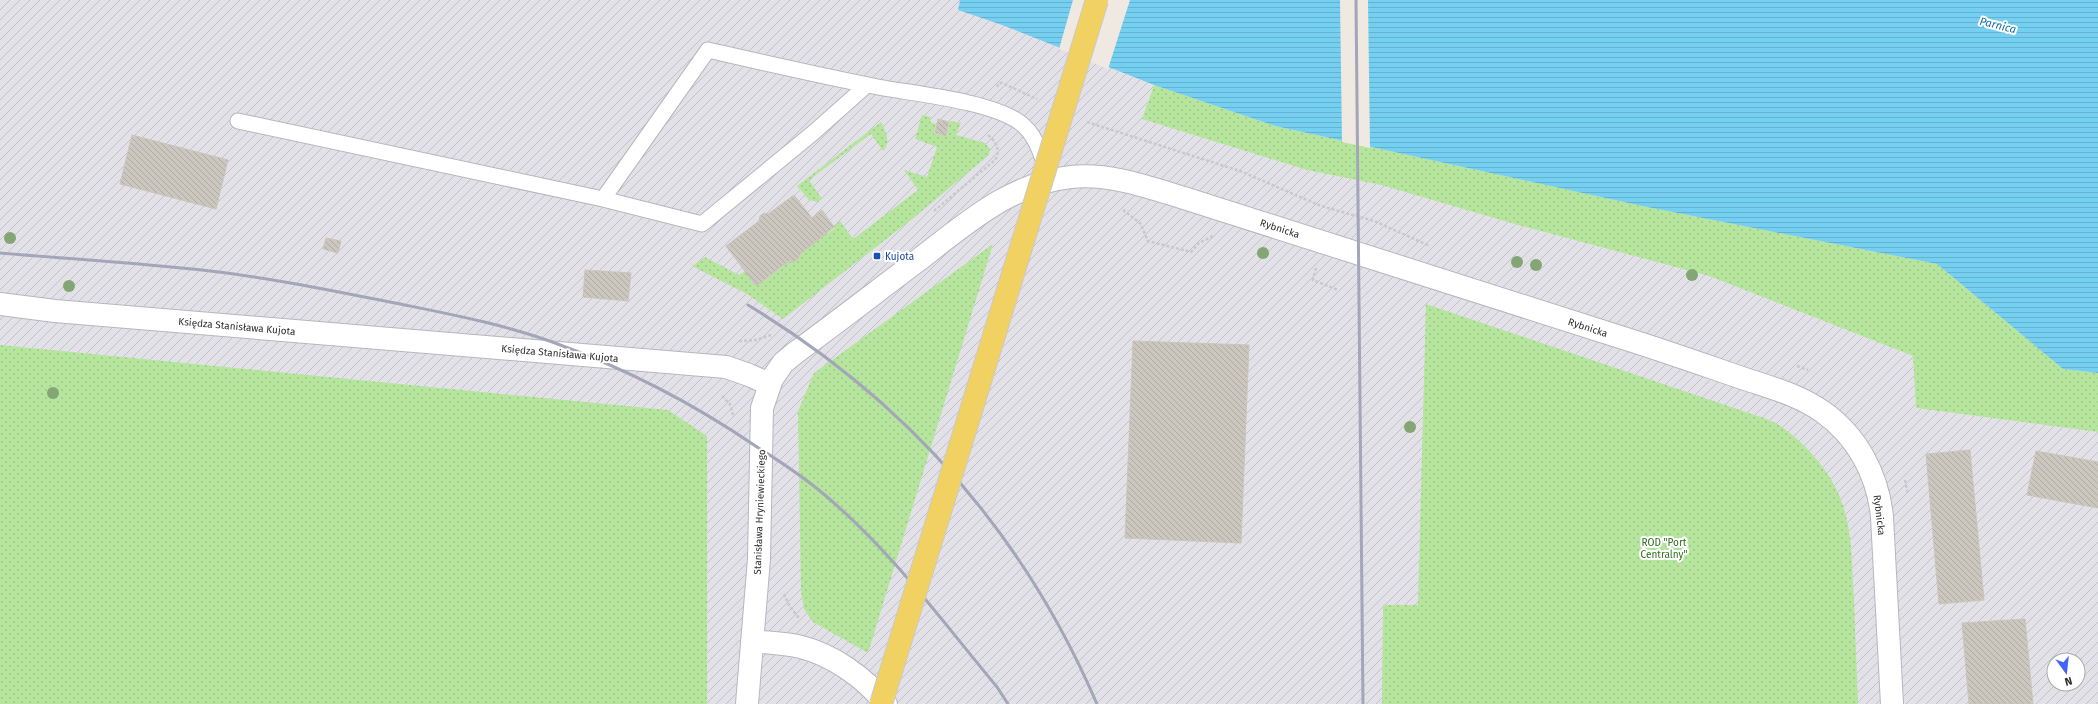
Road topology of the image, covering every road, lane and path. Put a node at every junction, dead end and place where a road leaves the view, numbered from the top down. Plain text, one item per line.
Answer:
1 (1097, 0) edge
2 (867, 85) junction
3 (238, 121) dead end
4 (984, 133) dead end
5 (1049, 181) junction
6 (603, 199) junction
7 (929, 215) dead end
8 (1318, 261) dead end
9 (1338, 290) dead end
10 (0, 304) edge
11 (774, 333) dead end
12 (757, 340) dead end
13 (769, 384) junction
14 (727, 401) dead end
15 (733, 420) dead end
16 (752, 641) junction
17 (747, 704) edge
18 (881, 704) edge
19 (886, 704) edge
20 (1892, 704) edge

1 - 18 main road, bridge
2 - 5 lane
2 - 6 lane
2 - 6 lane
3 - 6 lane
4 - 7 path
5 - 13 street
5 - 20 street, Rybnicka
8 - 9 path
10 - 13 street, Księdza Stanisława Kujota
11 - 12 path
13 - 16 street, Stanisława Hryniewieckiego
14 - 15 path
16 - 17 street, Stanisława Hryniewieckiego
16 - 19 street

